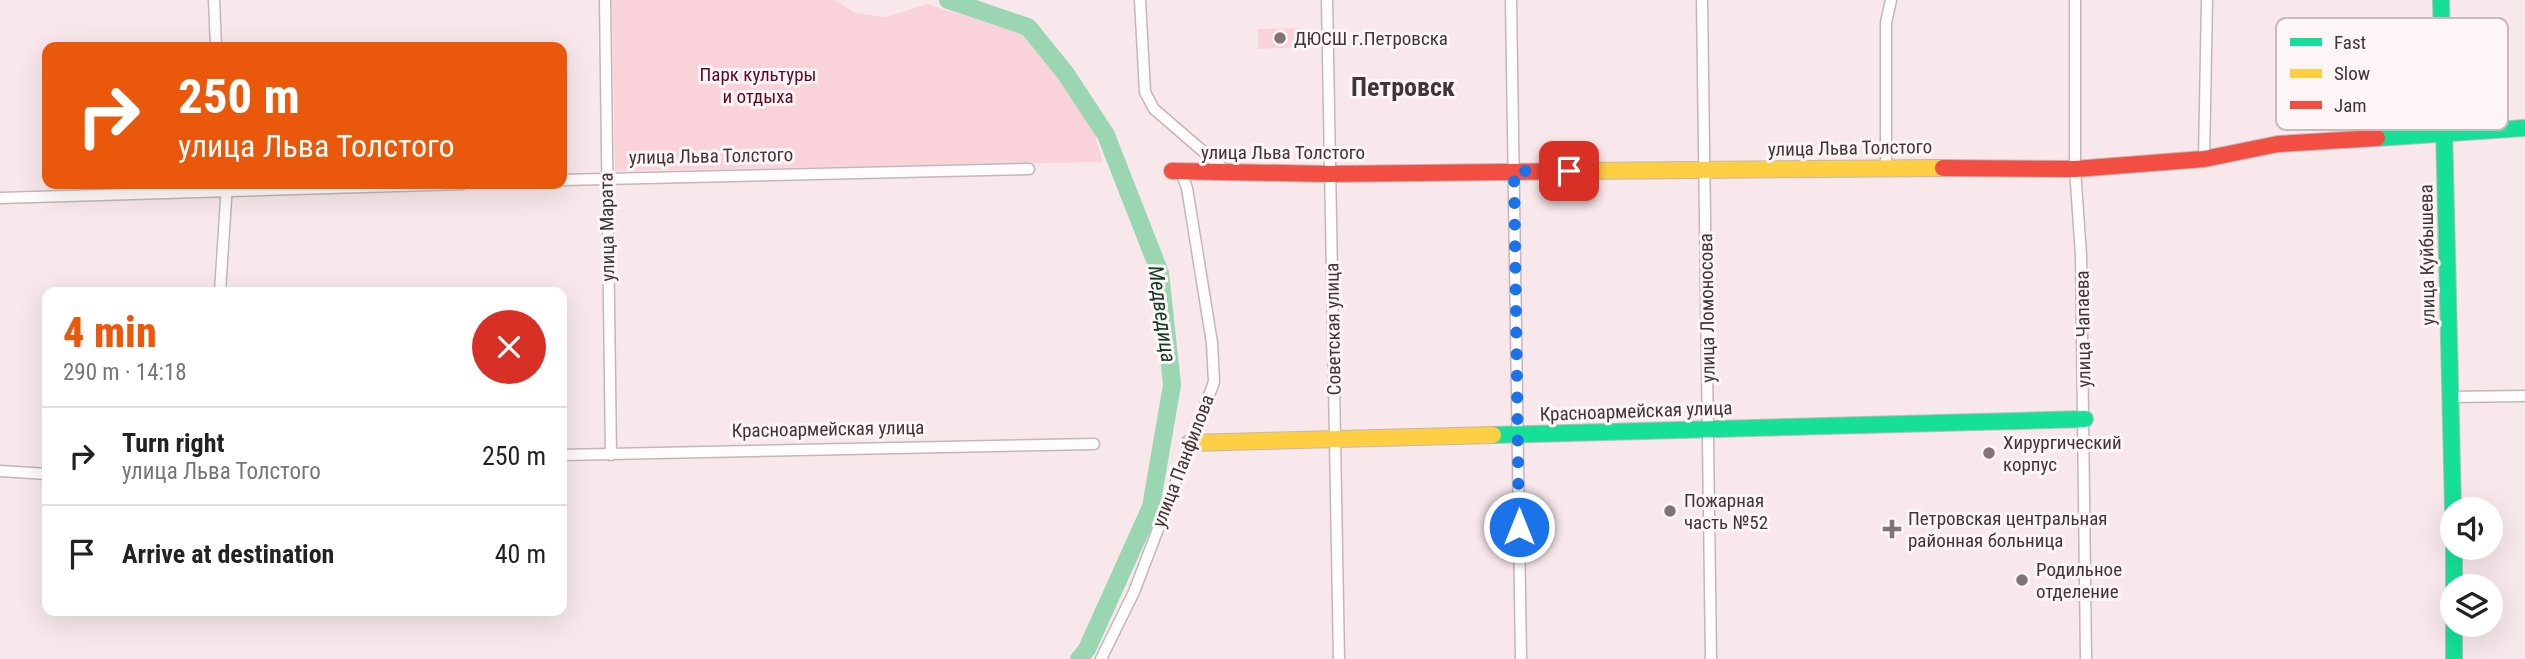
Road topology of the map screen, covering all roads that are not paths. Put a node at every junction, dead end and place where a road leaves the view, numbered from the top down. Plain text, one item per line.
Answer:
1 (214, 0) edge
2 (605, 0) edge
3 (1140, 0) edge
4 (1328, 0) edge
5 (1511, 0) edge
6 (1702, 0) edge
7 (1891, 0) edge
8 (2075, 0) edge
9 (2207, 0) edge
10 (2441, 0) edge
11 (2442, 18) edge
12 (216, 42) edge
13 (2472, 130) edge
14 (2446, 131) junction
15 (2204, 159) junction
16 (1886, 167) junction
17 (1029, 169) dead end
18 (2075, 169) junction
19 (1705, 170) junction
20 (1177, 171) joint
21 (1514, 171) junction
22 (1227, 172) junction
23 (1329, 174) junction
24 (607, 178) junction
25 (567, 180) edge
26 (205, 189) edge
27 (228, 189) edge
28 (0, 198) edge
29 (220, 287) edge
30 (2525, 396) edge
31 (2450, 397) junction
32 (2085, 419) junction
33 (1709, 430) junction
34 (1518, 436) junction
35 (1335, 438) junction
36 (1189, 443) junction
37 (1094, 444) dead end
38 (567, 455) edge
39 (611, 455) junction
40 (0, 471) edge
41 (42, 474) edge
42 (2454, 497) edge
43 (2454, 637) edge
44 (1101, 659) edge
45 (1339, 659) edge
46 (1521, 659) edge
47 (1711, 659) edge
48 (2086, 659) edge
49 (2454, 659) edge

1 - 12 street
2 - 24 street, улица Марата
3 - 22 street
4 - 23 street, Советская улица
5 - 21 street
6 - 19 street, улица Ломоносова
7 - 16 street
8 - 18 street, улица Чапаева
9 - 15 street
10 - 11 street, улица Куйбышева
13 - 14 street, улица Льва Толстого
14 - 15 street, улица Льва Толстого
14 - 31 street, улица Куйбышева
15 - 18 street, улица Льва Толстого
16 - 18 street, улица Льва Толстого
16 - 19 street, улица Льва Толстого
17 - 24 street, улица Льва Толстого
18 - 32 street, улица Чапаева
19 - 21 street, улица Льва Толстого
19 - 33 street, улица Ломоносова
20 - 22 street, улица Льва Толстого
20 - 36 street, улица Панфилова
21 - 23 street, улица Льва Толстого
21 - 34 street
22 - 23 street, улица Льва Толстого
23 - 35 street, Советская улица
24 - 25 street, улица Льва Толстого
24 - 39 street, улица Марата
26 - 28 street
27 - 29 street
30 - 31 street
31 - 42 street, улица Куйбышева
32 - 33 street, Красноармейская улица
32 - 48 street, улица Чапаева
33 - 34 street, Красноармейская улица
33 - 47 street, улица Ломоносова
34 - 35 street, Красноармейская улица
34 - 46 street
35 - 36 street, Красноармейская улица
35 - 45 street, Советская улица
36 - 44 street, улица Панфилова
37 - 39 street, Красноармейская улица
38 - 39 street, Красноармейская улица
40 - 41 street
43 - 49 street

